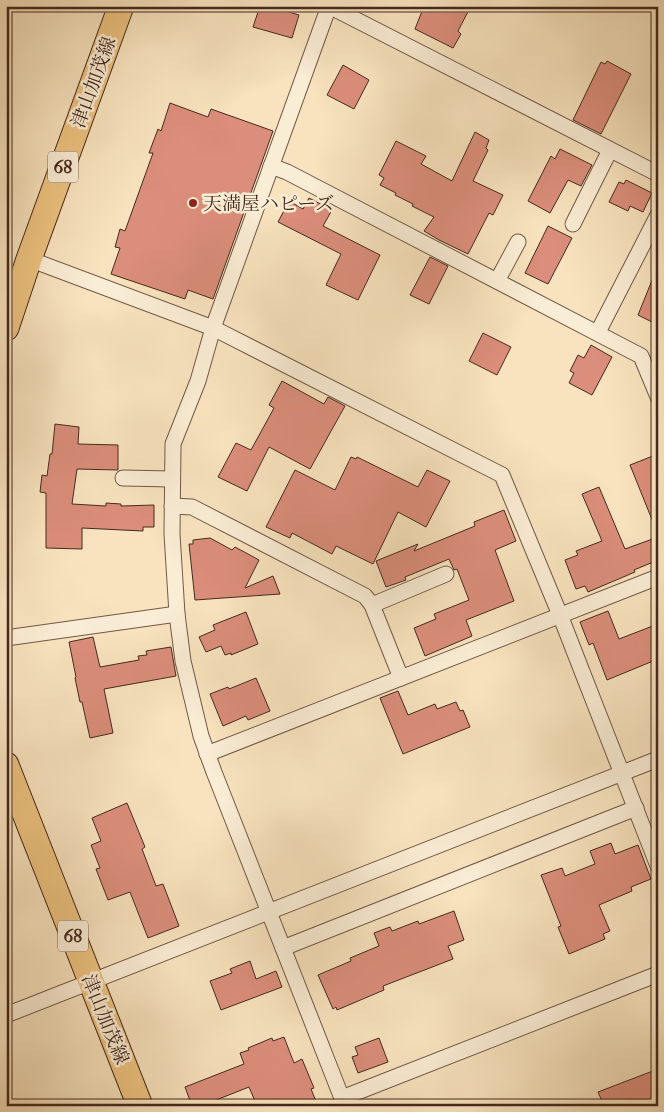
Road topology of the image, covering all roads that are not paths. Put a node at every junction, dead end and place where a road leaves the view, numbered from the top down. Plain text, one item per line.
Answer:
1 (121, 6) edge
2 (329, 6) edge
3 (610, 150) junction
4 (271, 166) junction
5 (658, 174) edge
6 (658, 215) edge
7 (573, 224) dead end
8 (518, 242) dead end
9 (29, 259) junction
10 (497, 280) junction
11 (6, 328) edge
12 (213, 328) junction
13 (598, 332) junction
14 (658, 397) edge
15 (123, 478) dead end
16 (172, 479) junction
17 (172, 506) junction
18 (446, 574) dead end
19 (658, 577) edge
20 (372, 605) junction
21 (177, 614) junction
22 (560, 615) junction
23 (6, 638) edge
24 (401, 678) junction
25 (207, 754) junction
26 (658, 759) edge
27 (6, 766) edge
28 (622, 773) junction
29 (636, 808) junction
30 (658, 866) edge
31 (269, 911) junction
32 (283, 948) junction
33 (658, 974) edge
34 (90, 980) junction
35 (6, 1015) edge
36 (343, 1102) edge
37 (140, 1106) edge

1 - 9 main road, 津山加茂線 / 68
2 - 3 street
2 - 4 street
3 - 5 street
3 - 7 street
4 - 10 street
4 - 12 street
6 - 13 street
8 - 10 street
9 - 11 main road, 津山加茂線 / 68
9 - 12 street
10 - 13 street
12 - 16 street
12 - 22 street
13 - 14 street
15 - 16 street
16 - 17 street
17 - 20 street
17 - 21 street
18 - 20 street
19 - 22 street
20 - 24 street
21 - 23 street
21 - 25 street
22 - 24 street
22 - 28 street
24 - 25 street
25 - 31 street
26 - 28 street
27 - 34 main road, 津山加茂線 / 68
28 - 29 street
28 - 31 street
29 - 30 street
29 - 32 street
31 - 32 street
31 - 34 street
32 - 36 street
33 - 36 street
34 - 35 street
34 - 37 main road, 津山加茂線 / 68

